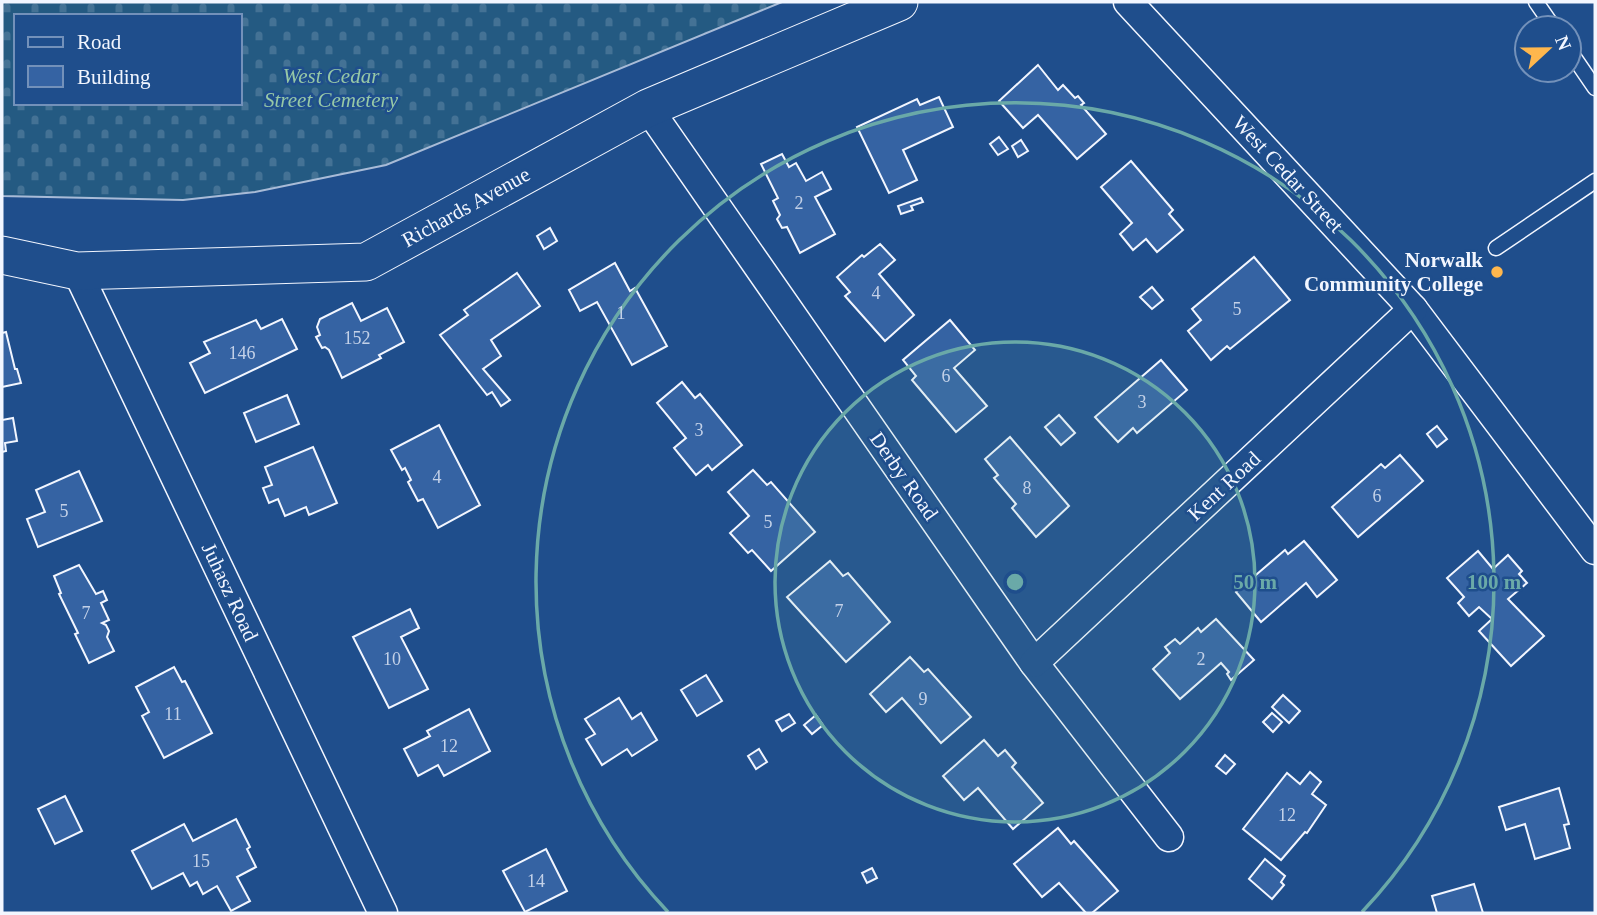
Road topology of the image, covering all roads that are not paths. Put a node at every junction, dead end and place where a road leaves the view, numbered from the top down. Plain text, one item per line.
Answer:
1 (899, 2) edge
2 (1128, 2) edge
3 (1583, 70) edge
4 (1595, 88) edge
5 (648, 108) junction
6 (1595, 181) edge
7 (1496, 248) dead end
8 (2, 255) edge
9 (77, 271) junction
10 (1413, 309) junction
11 (1595, 550) edge
12 (1034, 663) junction
13 (1169, 837) dead end
14 (383, 913) edge

1 - 5 street, Richards Avenue
2 - 10 street, West Cedar Street
3 - 4 lane
5 - 9 street, Richards Avenue
5 - 12 street, Derby Road
6 - 7 lane
8 - 9 street, Richards Avenue
9 - 14 street, Juhasz Road
10 - 11 street, West Cedar Street
10 - 12 street, Kent Road
12 - 13 street, Derby Road

